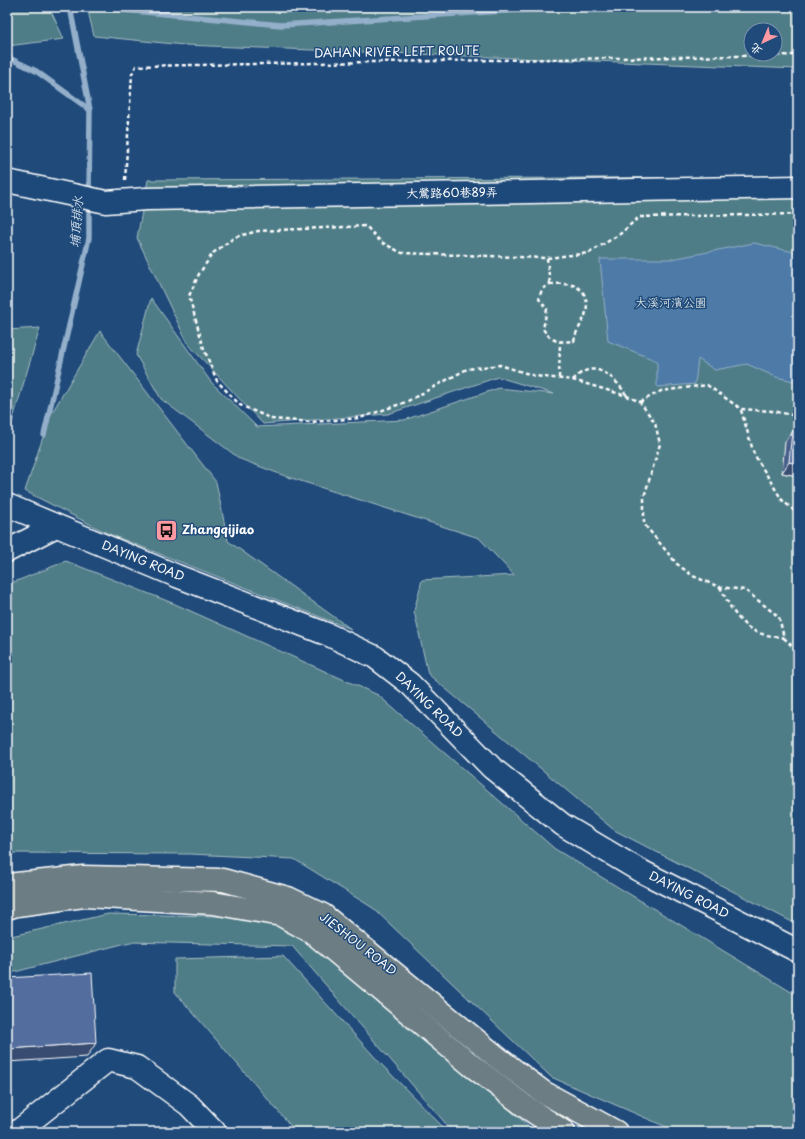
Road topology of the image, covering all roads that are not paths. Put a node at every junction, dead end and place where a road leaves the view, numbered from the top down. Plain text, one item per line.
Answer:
1 (7, 182) edge
2 (798, 187) edge
3 (7, 505) edge
4 (56, 526) junction
5 (7, 551) edge
6 (7, 885) edge
7 (7, 908) edge
8 (798, 951) edge
9 (17, 1132) edge
10 (215, 1132) edge
11 (564, 1132) edge
12 (616, 1132) edge

1 - 2 street, 大鶯路60巷89弄
3 - 4 street, DAYING ROAD
4 - 5 street
4 - 8 street, DAYING ROAD
6 - 12 main road, JIESHOU ROAD
7 - 11 main road, JIESHOU ROAD
9 - 10 street

